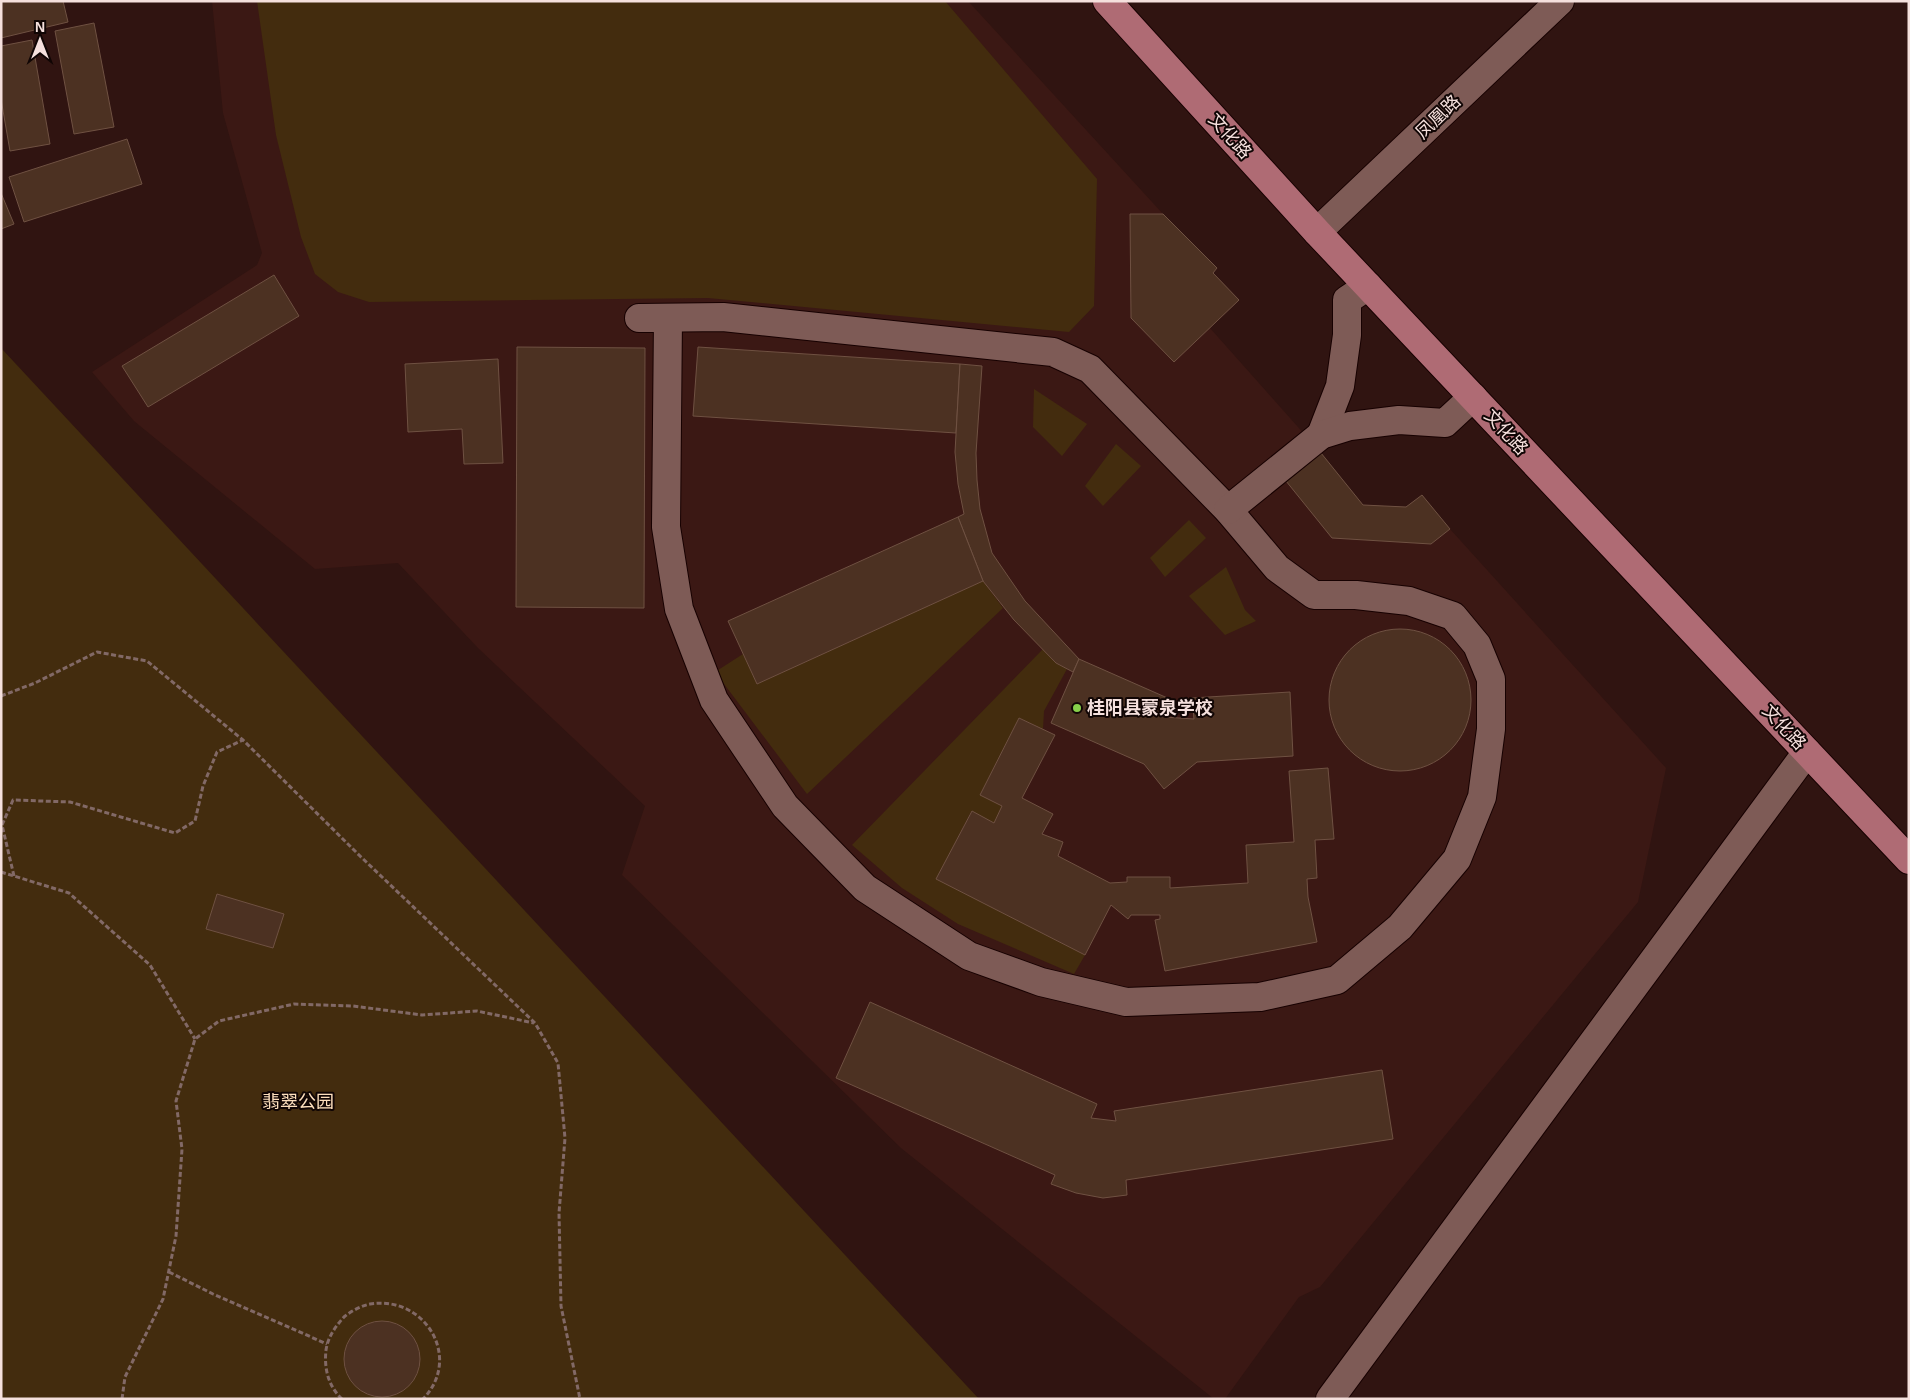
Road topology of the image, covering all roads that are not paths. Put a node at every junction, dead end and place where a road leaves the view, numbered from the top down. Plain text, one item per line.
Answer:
1 (1107, 1) edge
2 (1560, 1) edge
3 (1317, 232) junction
4 (1368, 286) junction
5 (639, 318) dead end
6 (668, 318) junction
7 (1473, 397) junction
8 (1321, 435) junction
9 (1228, 510) junction
10 (1807, 752) junction
11 (1909, 860) edge
12 (1330, 1399) edge

1 - 3 main road, 文化路
2 - 3 street, 凤凰路
3 - 4 main road, 文化路
4 - 7 main road, 文化路
4 - 8 street
5 - 6 street
6 - 9 street
6 - 9 street
7 - 8 street
7 - 10 main road, 文化路
8 - 9 street
10 - 11 main road, 文化路
10 - 12 street

